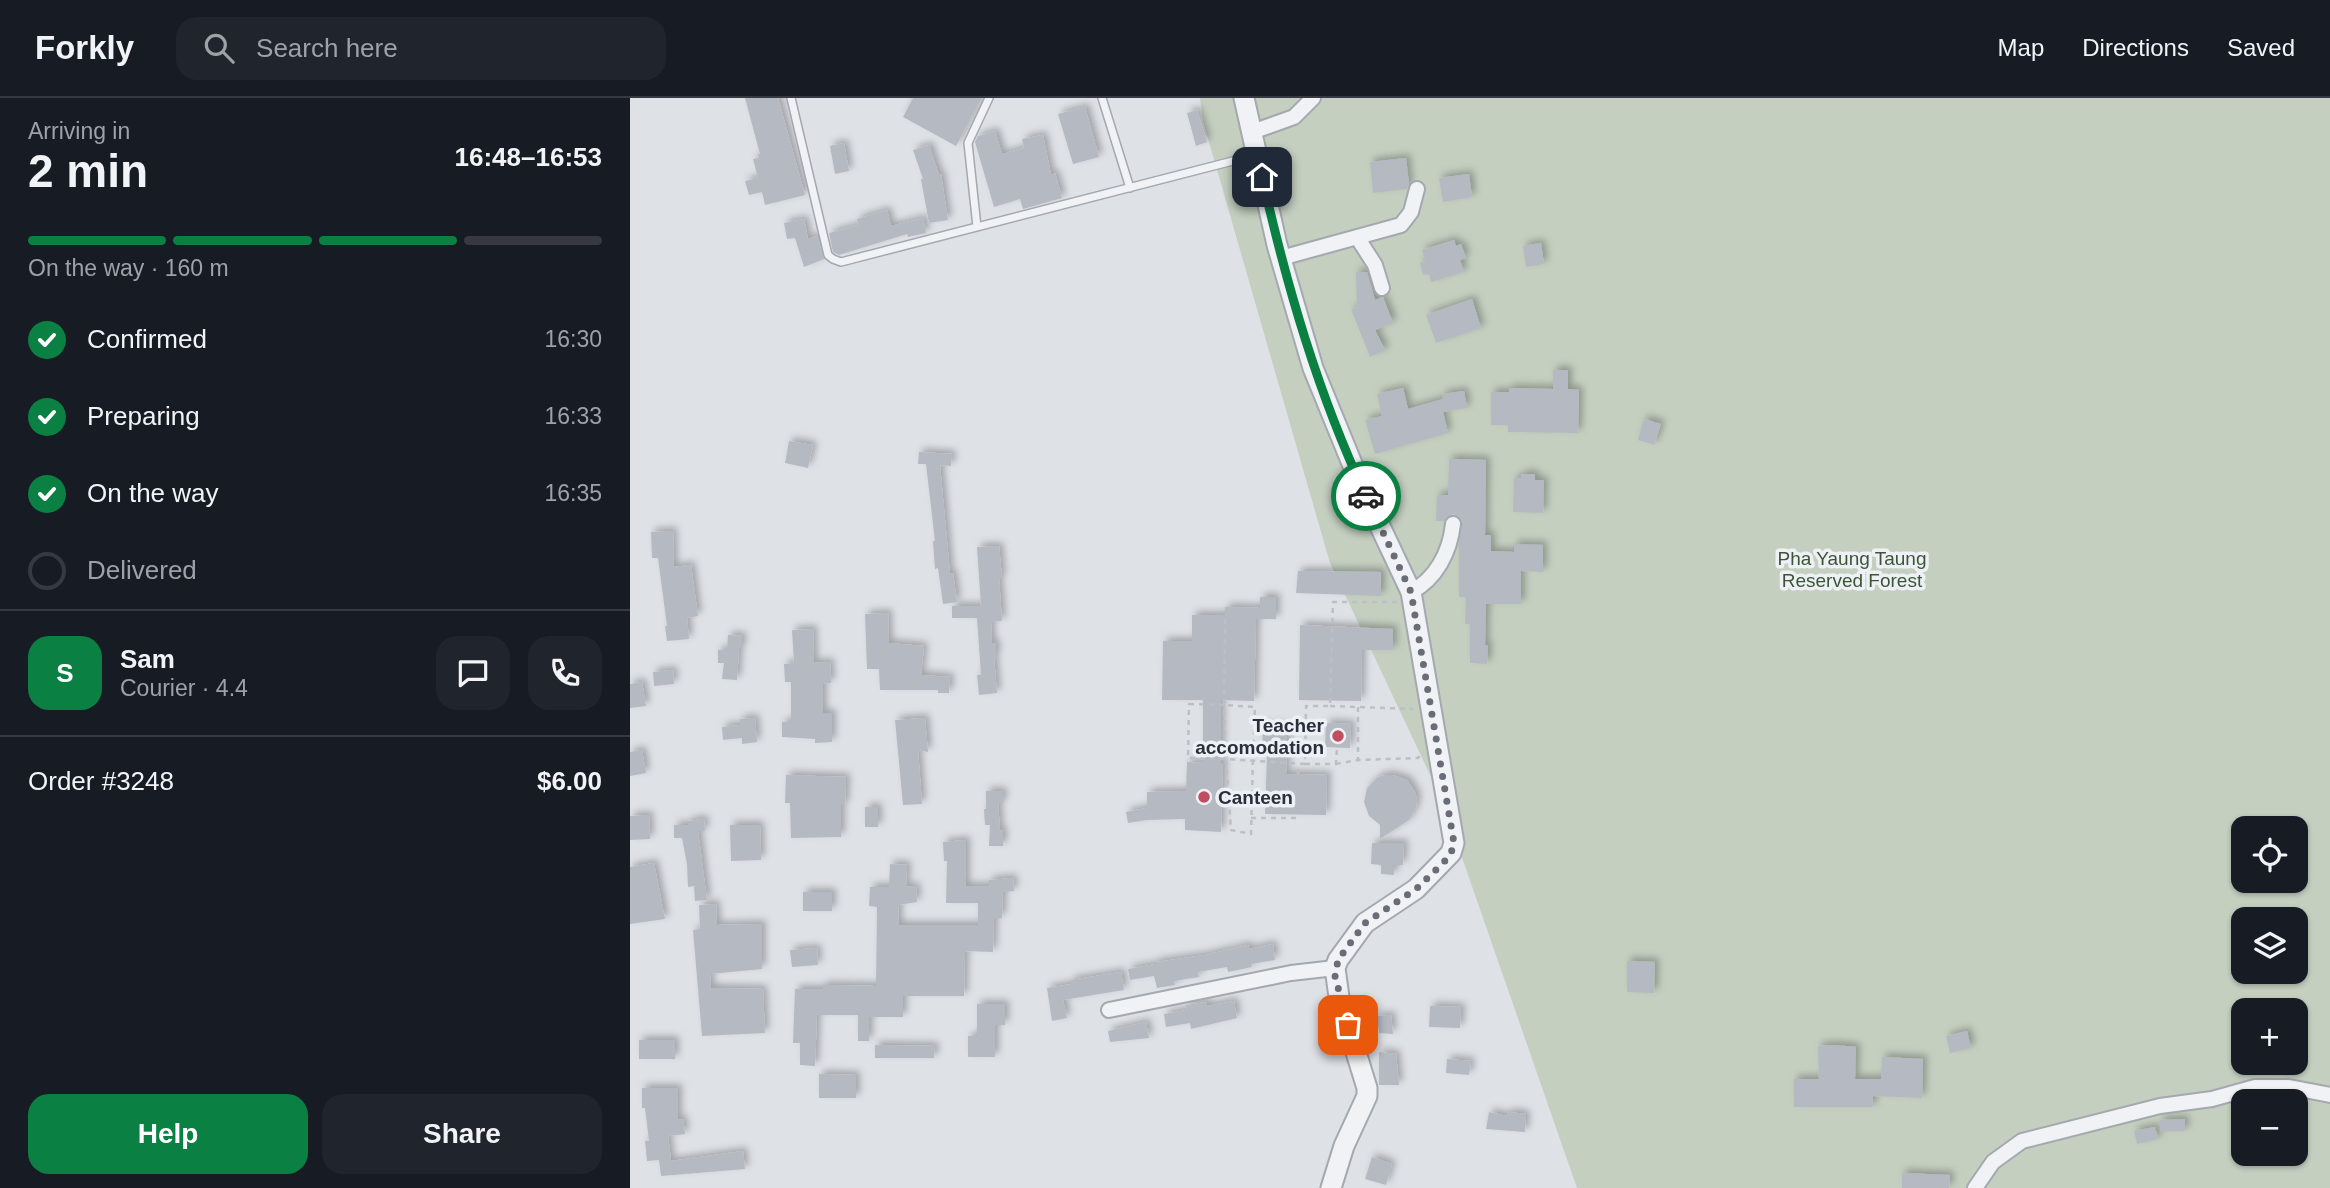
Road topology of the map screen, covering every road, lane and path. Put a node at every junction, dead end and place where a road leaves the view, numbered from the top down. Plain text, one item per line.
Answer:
1 (791, 98) edge
2 (989, 98) edge
3 (1102, 98) edge
4 (1244, 98) edge
5 (1313, 98) edge
6 (1252, 132) junction
7 (1257, 155) junction
8 (1130, 188) junction
9 (1417, 189) dead end
10 (977, 227) junction
11 (1357, 237) junction
12 (1281, 258) junction
13 (1382, 288) dead end
14 (1453, 524) dead end
15 (1407, 597) junction
16 (1225, 619) dead end
17 (1224, 705) junction
18 (1330, 706) junction
19 (1358, 707) junction
20 (1420, 709) dead end
21 (1337, 747) dead end
22 (1427, 748) dead end
23 (1226, 759) junction
24 (1358, 760) junction
25 (1253, 762) junction
26 (1298, 764) junction
27 (1305, 764) junction
28 (1336, 764) junction
29 (1298, 774) dead end
30 (1252, 792) junction
31 (1266, 793) dead end
32 (1295, 815) dead end
33 (1251, 818) junction
34 (1335, 968) junction
35 (1109, 1010) dead end
36 (2330, 1095) edge
37 (1331, 1188) edge
38 (1975, 1188) edge

1 - 10 lane
2 - 10 lane
3 - 8 lane
4 - 6 street
5 - 6 street
6 - 7 street
7 - 8 lane
7 - 12 street
8 - 10 lane
9 - 11 street
11 - 12 street
11 - 13 street
12 - 15 street
14 - 15 street
15 - 18 path
15 - 34 street
16 - 17 path
17 - 23 path
17 - 23 path
17 - 25 path
18 - 19 path
18 - 27 path
19 - 20 path
19 - 24 path
21 - 28 path
22 - 24 path
23 - 25 path
23 - 33 path
24 - 28 path
25 - 26 path
25 - 30 path
26 - 27 path
26 - 29 path
27 - 28 path
30 - 31 path
30 - 33 path
32 - 33 path
34 - 35 street
34 - 37 street
36 - 38 street

